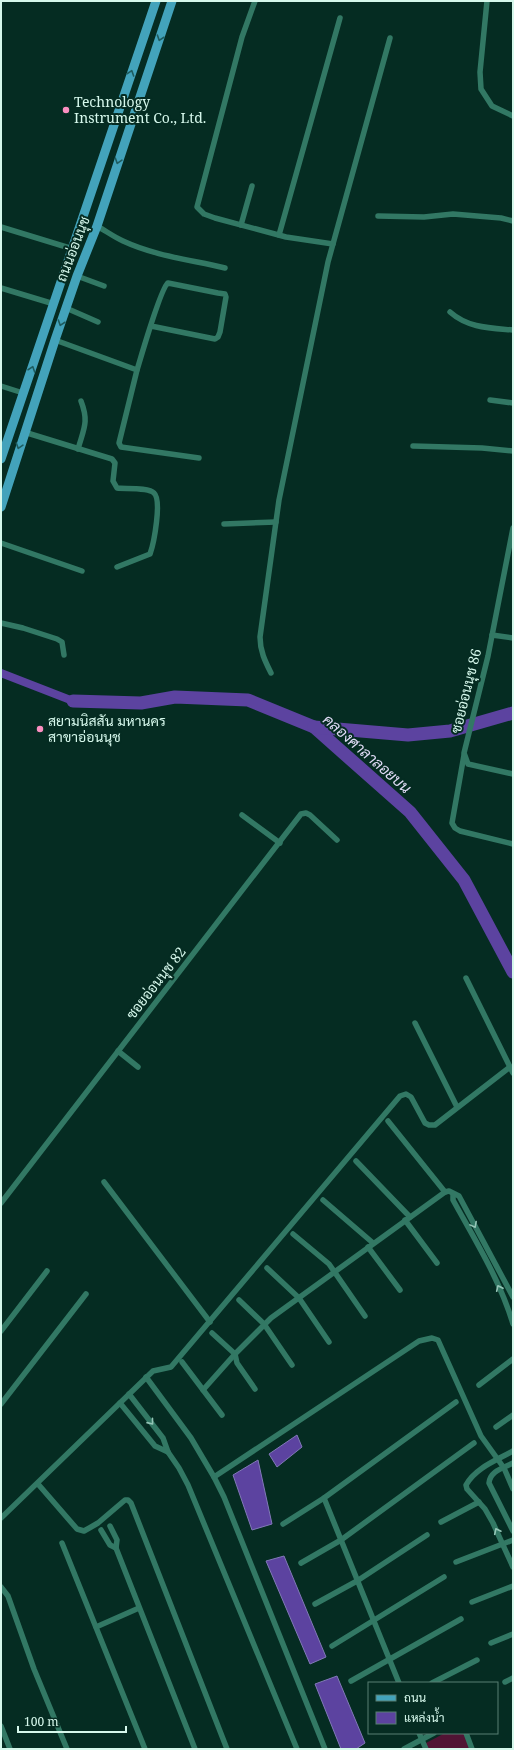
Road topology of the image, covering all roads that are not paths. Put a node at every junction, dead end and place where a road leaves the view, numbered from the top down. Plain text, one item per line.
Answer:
1 (156, 1) edge
2 (172, 1) edge
3 (255, 1) edge
4 (487, 1) edge
5 (340, 18) dead end
6 (390, 38) dead end
7 (124, 95) junction
8 (138, 100) junction
9 (513, 116) edge
10 (252, 186) dead end
11 (378, 216) dead end
12 (513, 221) edge
13 (240, 225) junction
14 (97, 226) junction
15 (1, 227) edge
16 (279, 235) junction
17 (332, 244) junction
18 (73, 249) junction
19 (86, 254) junction
20 (225, 268) dead end
21 (77, 276) junction
22 (104, 286) dead end
23 (1, 288) edge
24 (54, 304) junction
25 (66, 308) junction
26 (450, 312) dead end
27 (98, 322) dead end
28 (151, 326) junction
29 (513, 330) edge
30 (55, 340) junction
31 (137, 370) junction
32 (1, 386) edge
33 (23, 393) junction
34 (490, 400) dead end
35 (81, 401) dead end
36 (513, 403) edge
37 (24, 432) junction
38 (413, 446) dead end
39 (78, 449) junction
40 (513, 451) edge
41 (199, 458) dead end
42 (1, 459) edge
43 (1, 507) edge
44 (276, 522) junction
45 (224, 524) dead end
46 (513, 528) edge
47 (1, 543) edge
48 (117, 567) dead end
49 (82, 570) dead end
50 (1, 623) edge
51 (492, 635) junction
52 (513, 638) edge
53 (64, 655) dead end
54 (271, 673) dead end
55 (464, 753) junction
56 (513, 774) edge
57 (242, 815) dead end
58 (337, 840) dead end
59 (280, 843) junction
60 (513, 844) edge
61 (466, 978) dead end
62 (415, 1023) dead end
63 (118, 1052) junction
64 (138, 1067) dead end
65 (510, 1067) junction
66 (513, 1073) edge
67 (457, 1107) junction
68 (388, 1121) dead end
69 (356, 1162) dead end
70 (104, 1182) dead end
71 (444, 1192) junction
72 (453, 1194) junction
73 (323, 1200) dead end
74 (1, 1202) edge
75 (410, 1217) junction
76 (405, 1220) junction
77 (294, 1234) dead end
78 (370, 1245) junction
79 (437, 1263) dead end
80 (266, 1268) dead end
81 (47, 1271) dead end
82 (334, 1272) junction
83 (400, 1290) dead end
84 (86, 1294) dead end
85 (513, 1297) edge
86 (299, 1298) junction
87 (239, 1300) dead end
88 (513, 1301) edge
89 (507, 1304) junction
90 (365, 1316) dead end
91 (210, 1322) junction
92 (264, 1324) junction
93 (513, 1324) edge
94 (1, 1331) edge
95 (212, 1333) dead end
96 (329, 1342) dead end
97 (235, 1354) junction
98 (513, 1359) edge
99 (182, 1362) dead end
100 (292, 1365) dead end
101 (146, 1377) junction
102 (479, 1385) dead end
103 (256, 1389) dead end
104 (203, 1390) junction
105 (129, 1394) junction
106 (456, 1402) dead end
107 (120, 1403) junction
108 (1, 1404) edge
109 (222, 1415) dead end
110 (513, 1415) edge
111 (496, 1426) dead end
112 (474, 1443) dead end
113 (168, 1452) junction
114 (513, 1452) edge
115 (496, 1459) junction
116 (513, 1463) edge
117 (504, 1468) junction
118 (214, 1477) junction
119 (38, 1484) junction
120 (513, 1489) edge
121 (324, 1498) junction
122 (478, 1502) junction
123 (1, 1518) edge
124 (108, 1522) junction
125 (442, 1522) dead end
126 (283, 1524) dead end
127 (99, 1527) junction
128 (513, 1531) edge
129 (427, 1535) dead end
130 (341, 1540) junction
131 (513, 1540) edge
132 (62, 1543) dead end
133 (503, 1544) junction
134 (116, 1548) junction
135 (456, 1562) dead end
136 (300, 1563) dead end
137 (513, 1567) edge
138 (444, 1577) dead end
139 (357, 1581) junction
140 (513, 1586) edge
141 (1, 1587) edge
142 (472, 1602) dead end
143 (315, 1604) dead end
144 (139, 1608) junction
145 (462, 1619) dead end
146 (374, 1621) junction
147 (96, 1627) junction
148 (513, 1634) edge
149 (491, 1643) dead end
150 (332, 1646) dead end
151 (389, 1660) junction
152 (477, 1660) dead end
153 (513, 1678) edge
154 (351, 1681) dead end
155 (399, 1682) edge
156 (434, 1682) edge
157 (505, 1682) dead end
158 (1, 1726) edge
159 (420, 1734) edge
160 (432, 1734) edge
161 (466, 1734) edge
162 (422, 1739) junction
163 (10, 1749) edge
164 (67, 1749) edge
165 (145, 1749) edge
166 (195, 1749) edge
167 (227, 1749) edge
168 (297, 1749) edge
169 (325, 1749) edge
170 (404, 1749) edge
171 (426, 1749) edge
172 (472, 1749) edge

7 -> 1 main road, ถนนอ่อนนุช
2 -> 8 main road, ถนนอ่อนนุช
3 - 13 street
4 - 9 street
5 - 16 street
6 - 17 street
7 - 8 main road
7 - 18 main road, ถนนอ่อนนุช
8 -> 14 main road, ถนนอ่อนนุช
10 - 13 street
11 - 12 street
13 - 16 street
14 - 19 main road, ถนนอ่อนนุช
14 - 20 street
15 - 18 street
16 - 17 street
17 - 44 street
18 - 19 main road
18 - 24 main road, ถนนอ่อนนุช
19 - 21 main road, ถนนอ่อนนุช
21 - 22 street
21 - 25 main road, ถนนอ่อนนุช
23 - 24 street
33 -> 24 main road, ถนนอ่อนนุช
25 - 27 street
25 -> 30 main road, ถนนอ่อนนุช
26 - 29 street
28 - 28 street
28 - 31 street
30 - 31 street
30 - 37 main road, ถนนอ่อนนุช
31 - 41 street
32 - 33 street
33 - 42 main road, ถนนอ่อนนุช
34 - 36 street
35 - 39 street
37 - 39 street
37 -> 43 main road, ถนนอ่อนนุช
38 - 40 street
39 - 48 street
44 - 45 street
44 - 54 street
46 - 51 street, ซอยอ่อนนุช 86
47 - 49 street
50 - 53 street
51 - 52 street, ซอยอ่อนนุช 86
51 - 55 street, ซอยอ่อนนุช 86
55 - 56 street, ซอยอ่อนนุช 86
55 - 60 street, ซอยอ่อนนุช 86
57 - 59 street
58 - 59 street, ซอยอ่อนนุช 82
59 - 63 street, ซอยอ่อนนุช 82
61 - 65 street
62 - 67 street
63 - 64 street
63 - 74 street, ซอยอ่อนนุช 82
65 - 66 street
65 - 67 street
67 - 91 street
68 - 71 street
69 - 75 street
70 - 91 street
71 - 72 street
71 - 75 street
72 -> 85 street
89 -> 72 street
73 - 78 street
75 - 76 street
76 - 78 street
76 - 79 street
77 - 82 street
78 - 82 street
78 - 83 street
80 - 86 street
81 - 94 street
82 - 86 street
82 - 90 street
84 - 108 street
86 - 92 street
86 - 96 street
87 - 92 street
88 - 89 street
89 - 93 street
91 - 101 street
92 - 97 street
92 - 100 street
95 - 97 street
97 - 103 street
97 - 104 street
98 - 102 street
99 - 104 street
101 - 105 street
101 - 118 street
104 - 109 street
105 - 107 street
105 -> 113 street
106 - 121 street
107 - 113 street
107 - 119 street
110 - 111 street
112 - 130 street
113 - 168 street
114 - 115 street
115 - 117 street
115 - 118 street
115 - 122 street
116 - 117 street
117 - 120 street
117 - 128 street
118 - 169 street
119 - 123 street
119 - 127 street
121 - 126 street
121 - 130 street
122 - 125 street
133 -> 122 street
124 - 127 street
124 - 134 street
124 - 167 street
127 - 134 street
129 - 139 street
130 - 136 street
130 - 139 street
131 - 133 street
132 - 147 street
133 - 135 street
133 - 137 street
134 - 144 street
138 - 146 street
139 - 143 street
139 - 146 street
140 - 142 street
141 - 164 street
144 - 147 street
144 - 166 street
145 - 151 street
146 - 150 street
146 - 151 street
147 - 165 street
148 - 149 street
151 - 154 street
151 - 155 street
152 - 156 street
153 - 157 street
158 - 163 street
159 - 162 street
160 - 162 street
161 - 172 street
162 - 170 street
162 - 171 street

